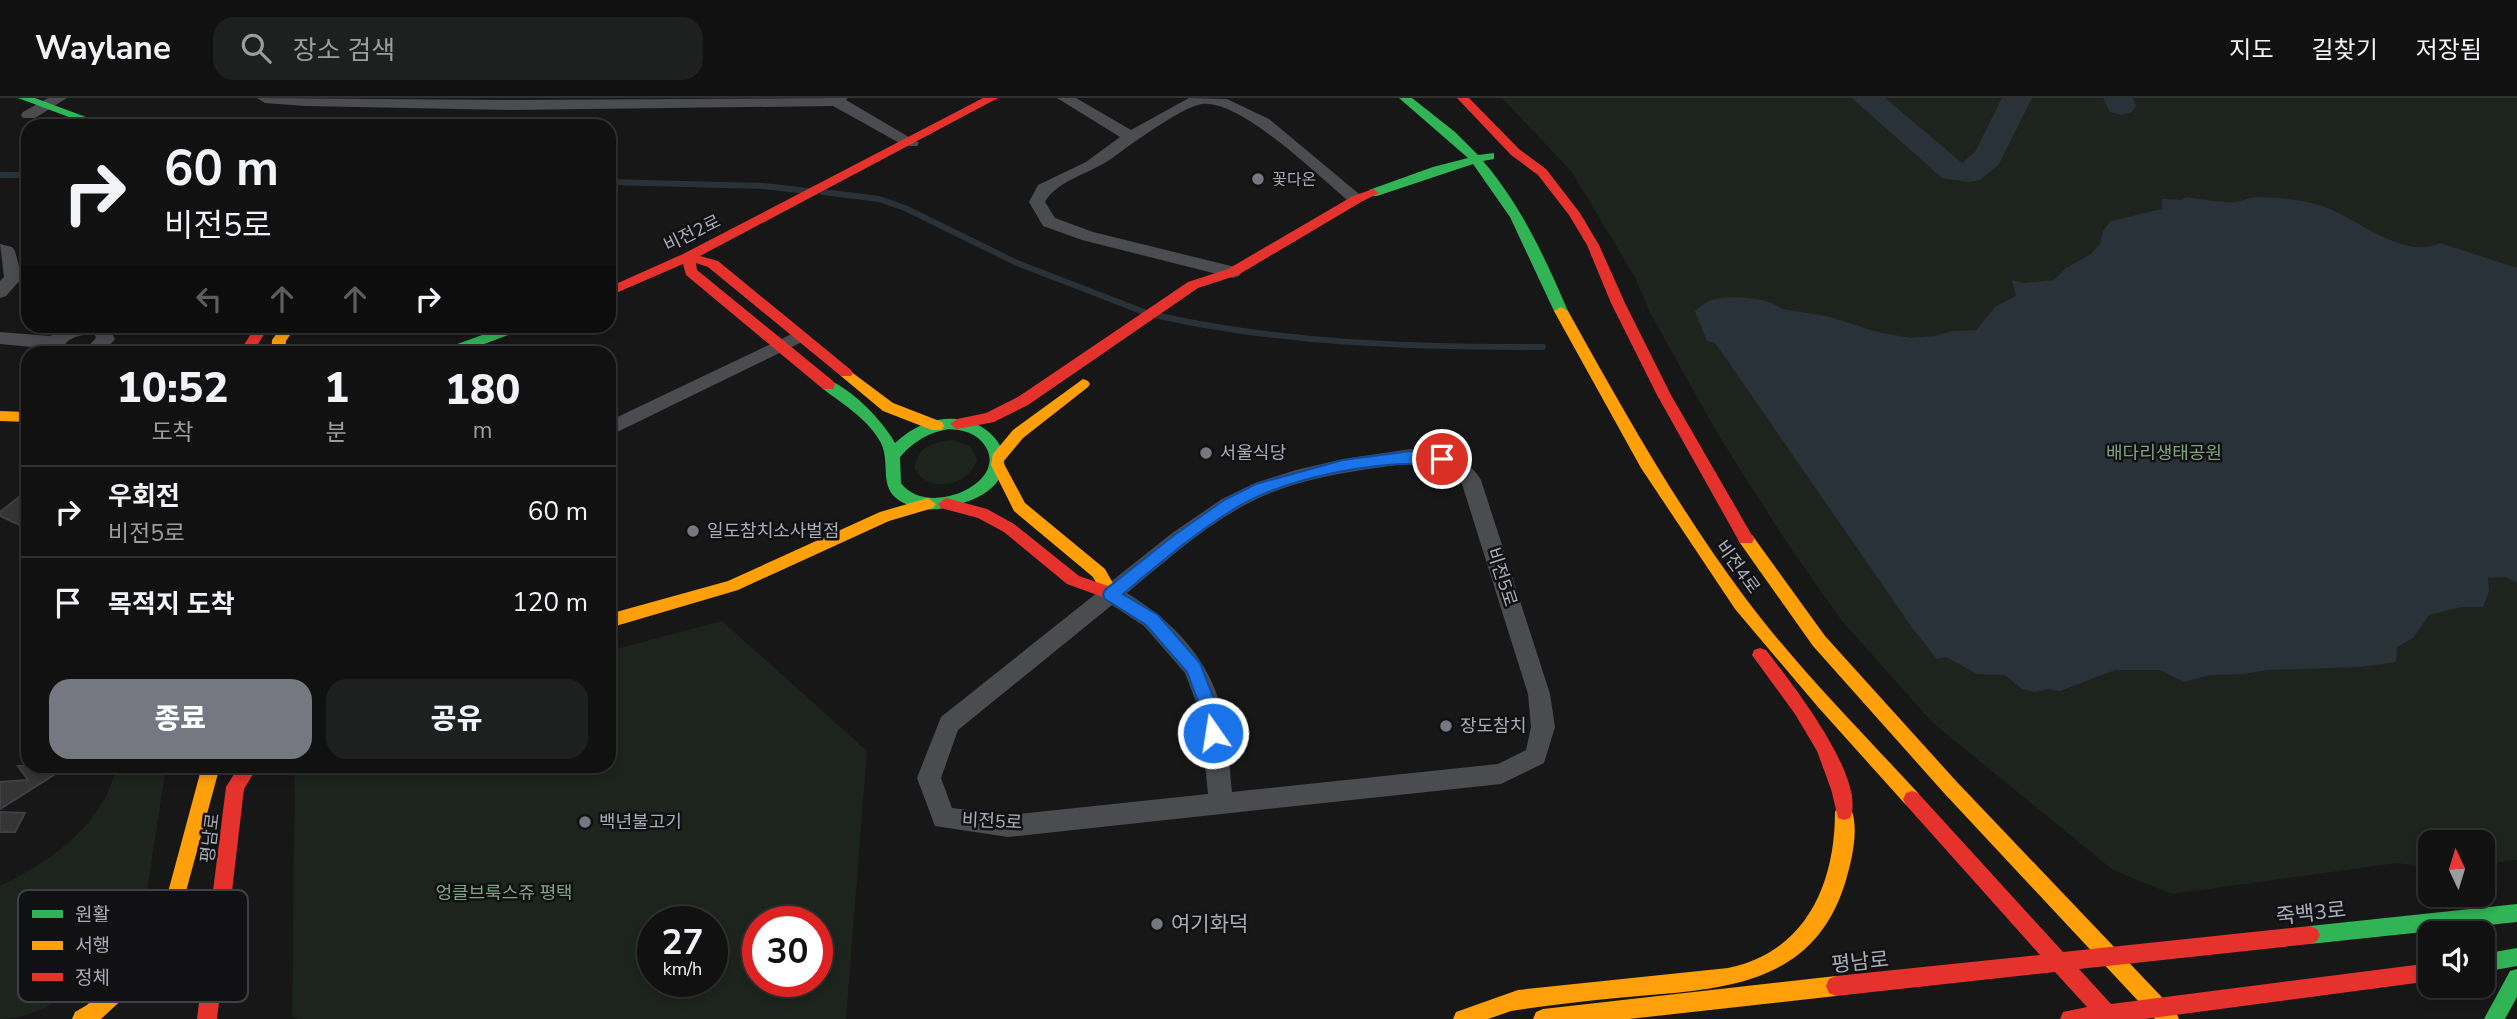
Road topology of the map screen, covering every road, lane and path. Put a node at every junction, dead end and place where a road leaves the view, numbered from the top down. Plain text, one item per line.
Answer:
1 (24, 98) edge
2 (265, 98) edge
3 (992, 98) edge
4 (1065, 98) edge
5 (1405, 98) edge
6 (1463, 98) edge
7 (838, 99) edge
8 (396, 100) edge
9 (665, 100) edge
10 (512, 101) edge
11 (52, 102) edge
12 (10, 109) dead end
13 (29, 115) junction
14 (41, 119) edge
15 (89, 119) edge
16 (1131, 137) junction
17 (911, 143) junction
18 (1515, 152) junction
19 (1475, 160) junction
20 (1357, 199) junction
21 (0, 249) edge
22 (688, 257) junction
23 (1233, 272) junction
24 (616, 289) edge
25 (0, 292) edge
26 (1217, 293) dead end
27 (74, 333) edge
28 (500, 333) edge
29 (801, 335) junction
30 (0, 338) edge
31 (42, 346) edge
32 (56, 346) edge
33 (465, 346) edge
34 (781, 346) junction
35 (1097, 374) dead end
36 (0, 416) edge
37 (21, 417) edge
38 (957, 424) junction
39 (616, 426) edge
40 (937, 426) junction
41 (892, 455) junction
42 (998, 461) junction
43 (928, 504) junction
44 (946, 504) junction
45 (852, 513) dead end
46 (1703, 552) junction
47 (750, 560) dead end
48 (1111, 594) junction
49 (1724, 609) dead end
50 (616, 619) edge
51 (1747, 638) dead end
52 (209, 773) edge
53 (227, 773) edge
54 (244, 773) edge
55 (235, 787) junction
56 (1221, 802) junction
57 (179, 890) edge
58 (223, 890) edge
59 (2517, 913) edge
60 (2110, 955) junction
61 (2517, 957) edge
62 (2058, 961) junction
63 (2495, 961) edge
64 (2418, 974) edge
65 (2517, 978) edge
66 (105, 1002) edge
67 (2164, 1013) edge
68 (2108, 1017) edge
69 (82, 1019) edge
70 (1463, 1019) edge
71 (1544, 1019) edge
72 (2070, 1019) edge
73 (2494, 1019) edge

1 - 11 street
2 - 8 street
3 - 17 street
4 - 16 street
5 - 19 street, 비전4로
6 - 18 street, 비전4로
7 - 9 street
7 - 17 street
8 - 10 street
9 - 10 street
11 - 13 street
11 - 15 street
12 - 13 street
13 - 14 street
16 - 20 street
16 - 23 street
17 - 22 street, 비전2로
18 - 19 street
18 - 60 street, 비전4로
19 - 20 street
19 - 46 street, 비전4로
20 - 23 street
21 - 25 street
22 - 24 street, 비전2로
22 - 29 street
22 - 34 street
23 - 26 street
23 - 38 street
27 - 32 street
28 - 33 street
29 - 34 street
29 - 40 street
30 - 31 street
34 - 39 street
34 - 41 street
35 - 42 street
36 - 37 street
38 - 40 street
38 - 42 street
40 - 41 street
41 - 43 street
42 - 44 street
42 - 48 street
43 - 44 street
43 - 50 street
44 - 48 street
45 - 47 street
46 - 49 street
46 - 62 street, 비전4로
48 - 56 street
48 - 56 street, 비전5로
48 - 56 street, 비전5로
51 - 70 street
52 - 57 street
53 - 55 street
54 - 55 street, 평남로
55 - 58 street, 평남로
59 - 60 street, 죽백3로
60 - 62 street, 평남로
60 - 67 street
61 - 63 street
62 - 68 street, 비전4로
62 - 71 street, 평남로
64 - 67 street
65 - 73 street
66 - 69 street
67 - 68 street
68 - 72 street

